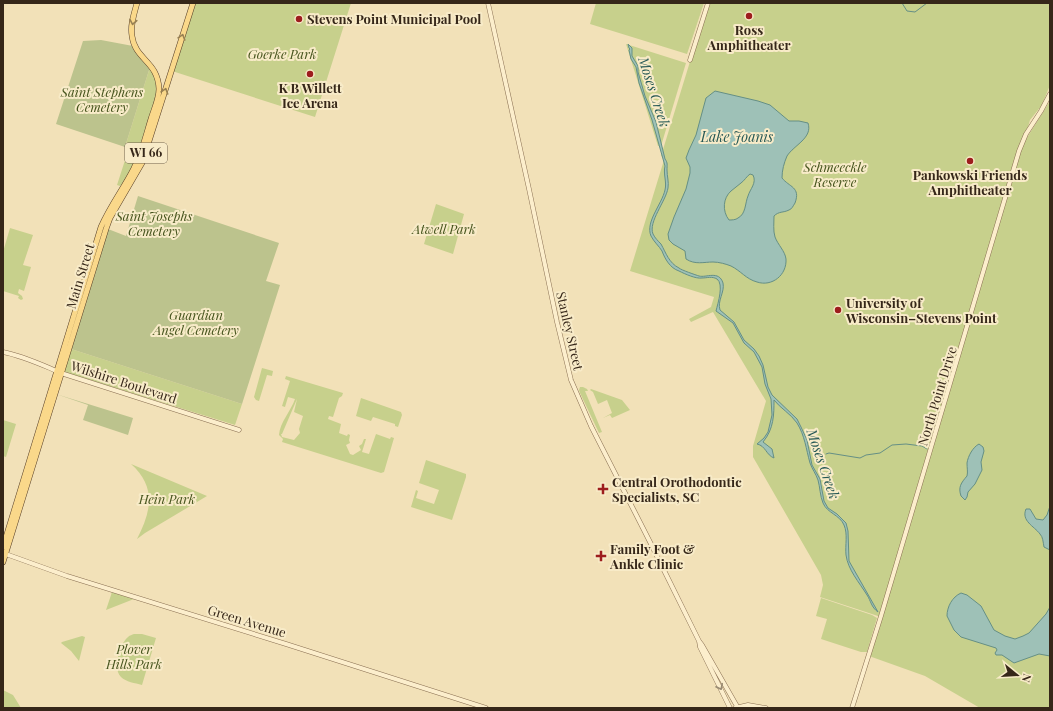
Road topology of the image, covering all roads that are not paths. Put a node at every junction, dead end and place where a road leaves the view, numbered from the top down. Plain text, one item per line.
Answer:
1 (137, 3) edge
2 (193, 3) edge
3 (488, 3) edge
4 (708, 3) edge
5 (690, 60) dead end
6 (1050, 94) edge
7 (3, 352) edge
8 (59, 372) junction
9 (239, 430) dead end
10 (3, 546) edge
11 (4, 554) edge
12 (3, 562) edge
13 (699, 641) junction
14 (486, 708) edge
15 (730, 708) edge
16 (737, 708) edge
17 (766, 708) edge
18 (852, 708) edge

1 -> 8 main road, Main Street / WI 66
8 -> 2 main road, Main Street / WI 66
3 - 13 street, Stanley Street
4 - 5 street
6 - 18 street, North Point Drive
7 - 8 street, Wilshire Boulevard
8 - 9 street, Wilshire Boulevard
8 - 10 main road, Main Street / WI 66
8 - 11 main road, Main Street / WI 66
11 - 12 main road, Main Street / WI 66
11 - 14 street, Green Avenue
13 -> 15 street, Stanley Street
13 - 16 street, Stanley Street
16 - 17 street

